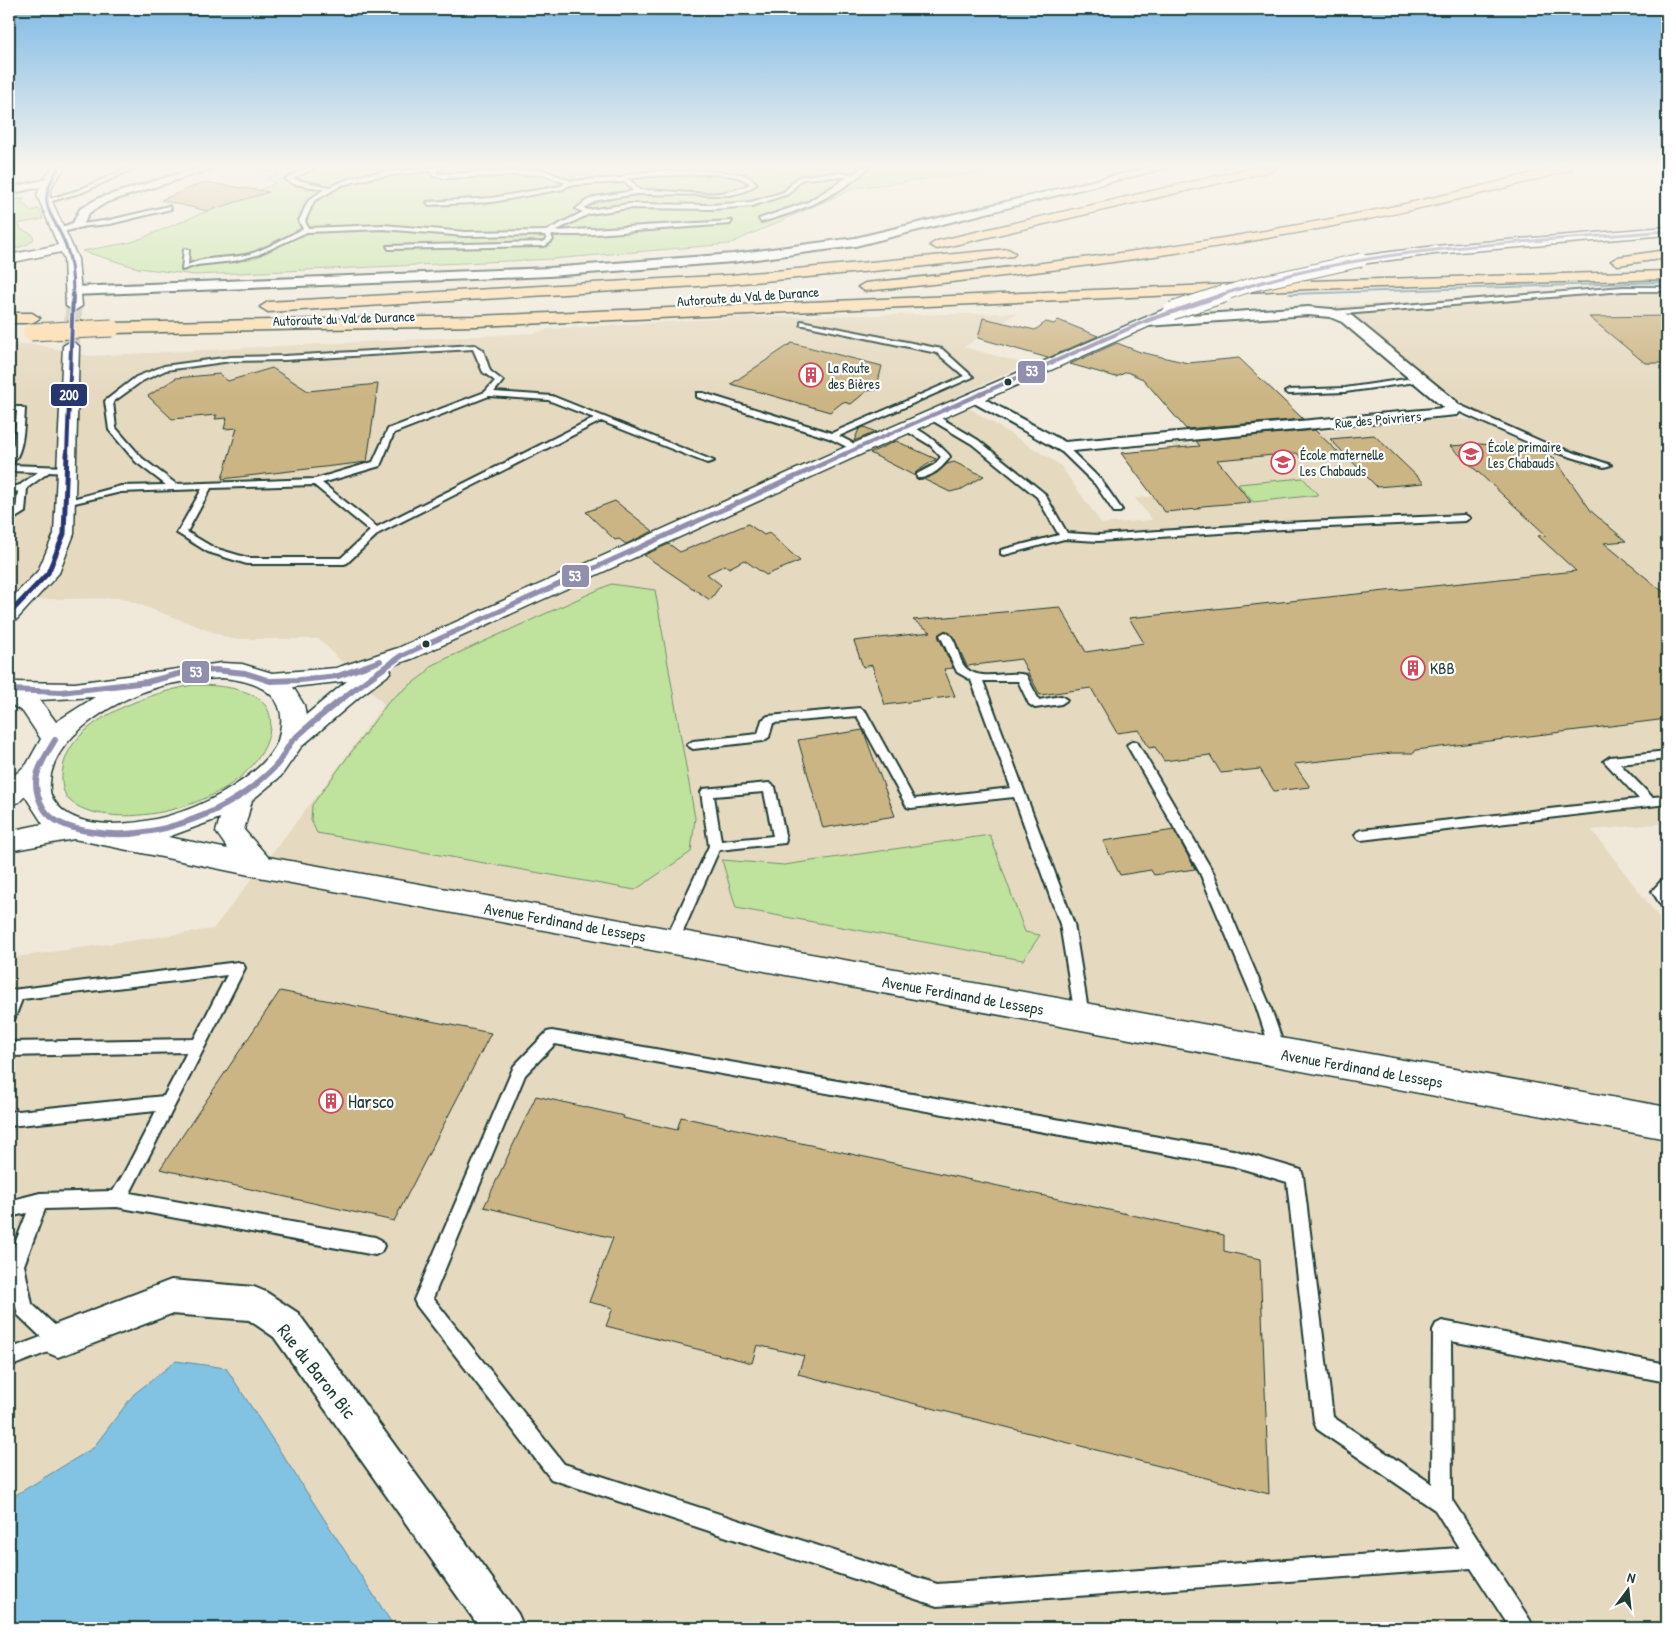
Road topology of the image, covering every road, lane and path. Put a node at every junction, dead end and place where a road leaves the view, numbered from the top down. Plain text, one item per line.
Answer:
1 (65, 243) edge
2 (278, 243) edge
3 (546, 243) edge
4 (844, 243) edge
5 (945, 243) edge
6 (1204, 243) edge
7 (1516, 243) edge
8 (67, 247) junction
9 (389, 247) dead end
10 (186, 250) dead end
11 (1019, 252) dead end
12 (1667, 254) edge
13 (9, 259) edge
14 (184, 269) junction
15 (1667, 275) edge
16 (1310, 285) junction
17 (172, 287) junction
18 (848, 289) dead end
19 (1667, 289) edge
20 (73, 291) junction
21 (829, 291) dead end
22 (450, 298) junction
23 (74, 306) tunnel mouth
24 (251, 308) dead end
25 (162, 312) dead end
26 (1332, 313) junction
27 (9, 318) edge
28 (112, 321) junction
29 (1146, 322) junction
30 (804, 323) dead end
31 (32, 325) junction
32 (9, 333) edge
33 (71, 346) tunnel mouth
34 (1420, 379) junction
35 (1289, 392) dead end
36 (488, 394) junction
37 (700, 395) dead end
38 (972, 398) junction
39 (1452, 405) junction
40 (9, 409) edge
41 (931, 416) junction
42 (601, 418) junction
43 (20, 425) junction
44 (9, 426) edge
45 (906, 427) junction
46 (832, 436) junction
47 (1062, 447) junction
48 (857, 448) junction
49 (9, 461) edge
50 (710, 461) dead end
51 (1607, 465) dead end
52 (9, 468) edge
53 (46, 469) junction
54 (67, 470) junction
55 (920, 476) dead end
56 (316, 482) junction
57 (208, 485) junction
58 (173, 486) junction
59 (23, 487) junction
60 (9, 491) edge
61 (66, 502) junction
62 (1117, 510) dead end
63 (1465, 518) dead end
64 (9, 519) edge
65 (376, 531) junction
66 (1064, 536) junction
67 (1004, 552) dead end
68 (9, 614) edge
69 (945, 635) dead end
70 (406, 653) junction
71 (976, 678) junction
72 (270, 681) junction
73 (146, 682) junction
74 (9, 692) edge
75 (1062, 700) dead end
76 (55, 740) junction
77 (291, 742) junction
78 (693, 745) dead end
79 (1133, 745) dead end
80 (1667, 755) edge
81 (37, 770) junction
82 (1018, 792) junction
83 (9, 795) edge
84 (239, 797) junction
85 (1667, 800) edge
86 (1649, 802) junction
87 (73, 829) junction
88 (103, 834) junction
89 (1361, 835) dead end
90 (9, 841) edge
91 (715, 846) junction
92 (259, 866) junction
93 (1667, 884) edge
94 (1667, 903) edge
95 (672, 941) junction
96 (9, 1016) edge
97 (1082, 1016) junction
98 (199, 1045) junction
99 (9, 1049) edge
100 (1279, 1052) junction
101 (169, 1103) junction
102 (9, 1119) edge
103 (1667, 1124) edge
104 (117, 1199) junction
105 (40, 1201) junction
106 (9, 1209) edge
107 (375, 1246) dead end
108 (58, 1340) junction
109 (9, 1358) edge
110 (1667, 1373) edge
111 (1442, 1503) junction
112 (1476, 1557) junction
113 (504, 1628) edge
114 (1522, 1628) edge

1 - 8 main road
2 - 14 lane
3 - 9 lane
4 - 17 street
5 - 22 highway
6 - 18 highway
7 - 29 main road, bridge
8 - 13 main road
8 - 20 main road
10 - 14 lane
11 - 22 highway, Autoroute du Val de Durance
12 - 16 highway
14 - 17 street
15 - 16 highway
16 - 28 highway
17 - 20 street
19 - 26 lane
20 - 23 main road
21 - 28 highway, Autoroute du Val de Durance
22 - 24 highway, Autoroute du Val de Durance
25 - 28 highway, Autoroute du Val de Durance
26 - 29 street, Rue des Poivriers
26 - 34 street, Rue des Poivriers
27 - 31 highway, Autoroute du Val de Durance
28 - 31 highway, Autoroute du Val de Durance, bridge
29 - 38 main road
30 - 46 lane
31 - 32 highway, Autoroute du Val de Durance
33 - 54 main road
34 - 35 lane
34 - 39 street, Rue des Poivriers
36 - 42 lane
36 - 56 lane
36 - 58 lane
37 - 46 lane
38 - 41 main road
38 - 47 street
39 - 47 street, Rue des Poivriers
39 - 51 lane
40 - 43 lane
41 - 45 main road
41 - 66 lane
42 - 50 lane
42 - 65 lane
43 - 44 lane
43 - 49 lane
45 - 48 main road
45 - 55 lane
46 - 48 lane
47 - 62 lane
48 - 70 main road
52 - 53 lane
53 - 54 lane
53 - 59 lane
54 - 61 main road
56 - 57 lane
56 - 65 lane
57 - 58 lane
57 - 65 lane
58 - 61 lane
59 - 60 lane
59 - 64 lane
61 - 68 main road
63 - 66 lane
66 - 67 lane
69 - 71 lane
70 - 72 main road
70 - 77 main road
71 - 75 lane
71 - 82 lane
72 - 73 main road
72 - 77 main road
73 - 74 main road
73 - 76 main road
74 - 76 main road
76 - 81 main road
77 - 84 main road
78 - 82 lane
79 - 100 lane
80 - 86 lane
81 - 83 main road
81 - 87 main road
82 - 97 lane
84 - 88 main road
84 - 92 main road
85 - 86 lane
86 - 89 lane
87 - 88 main road
87 - 90 main road
88 - 92 main road, Avenue Ferdinand de Lesseps
91 - 91 lane
91 - 95 lane
92 - 95 main road, Avenue Ferdinand de Lesseps
93 - 94 lane
95 - 97 main road, Avenue Ferdinand de Lesseps
96 - 98 lane
97 - 100 main road, Avenue Ferdinand de Lesseps
98 - 99 lane
98 - 101 lane
100 - 103 main road, Avenue Ferdinand de Lesseps
101 - 102 lane
101 - 104 lane
104 - 105 lane
104 - 107 lane
105 - 106 lane
105 - 108 lane
108 - 109 lane, Rue du Baron Bic
108 - 113 street, Rue du Baron Bic
110 - 111 lane
111 - 112 lane
111 - 112 lane
112 - 114 lane

